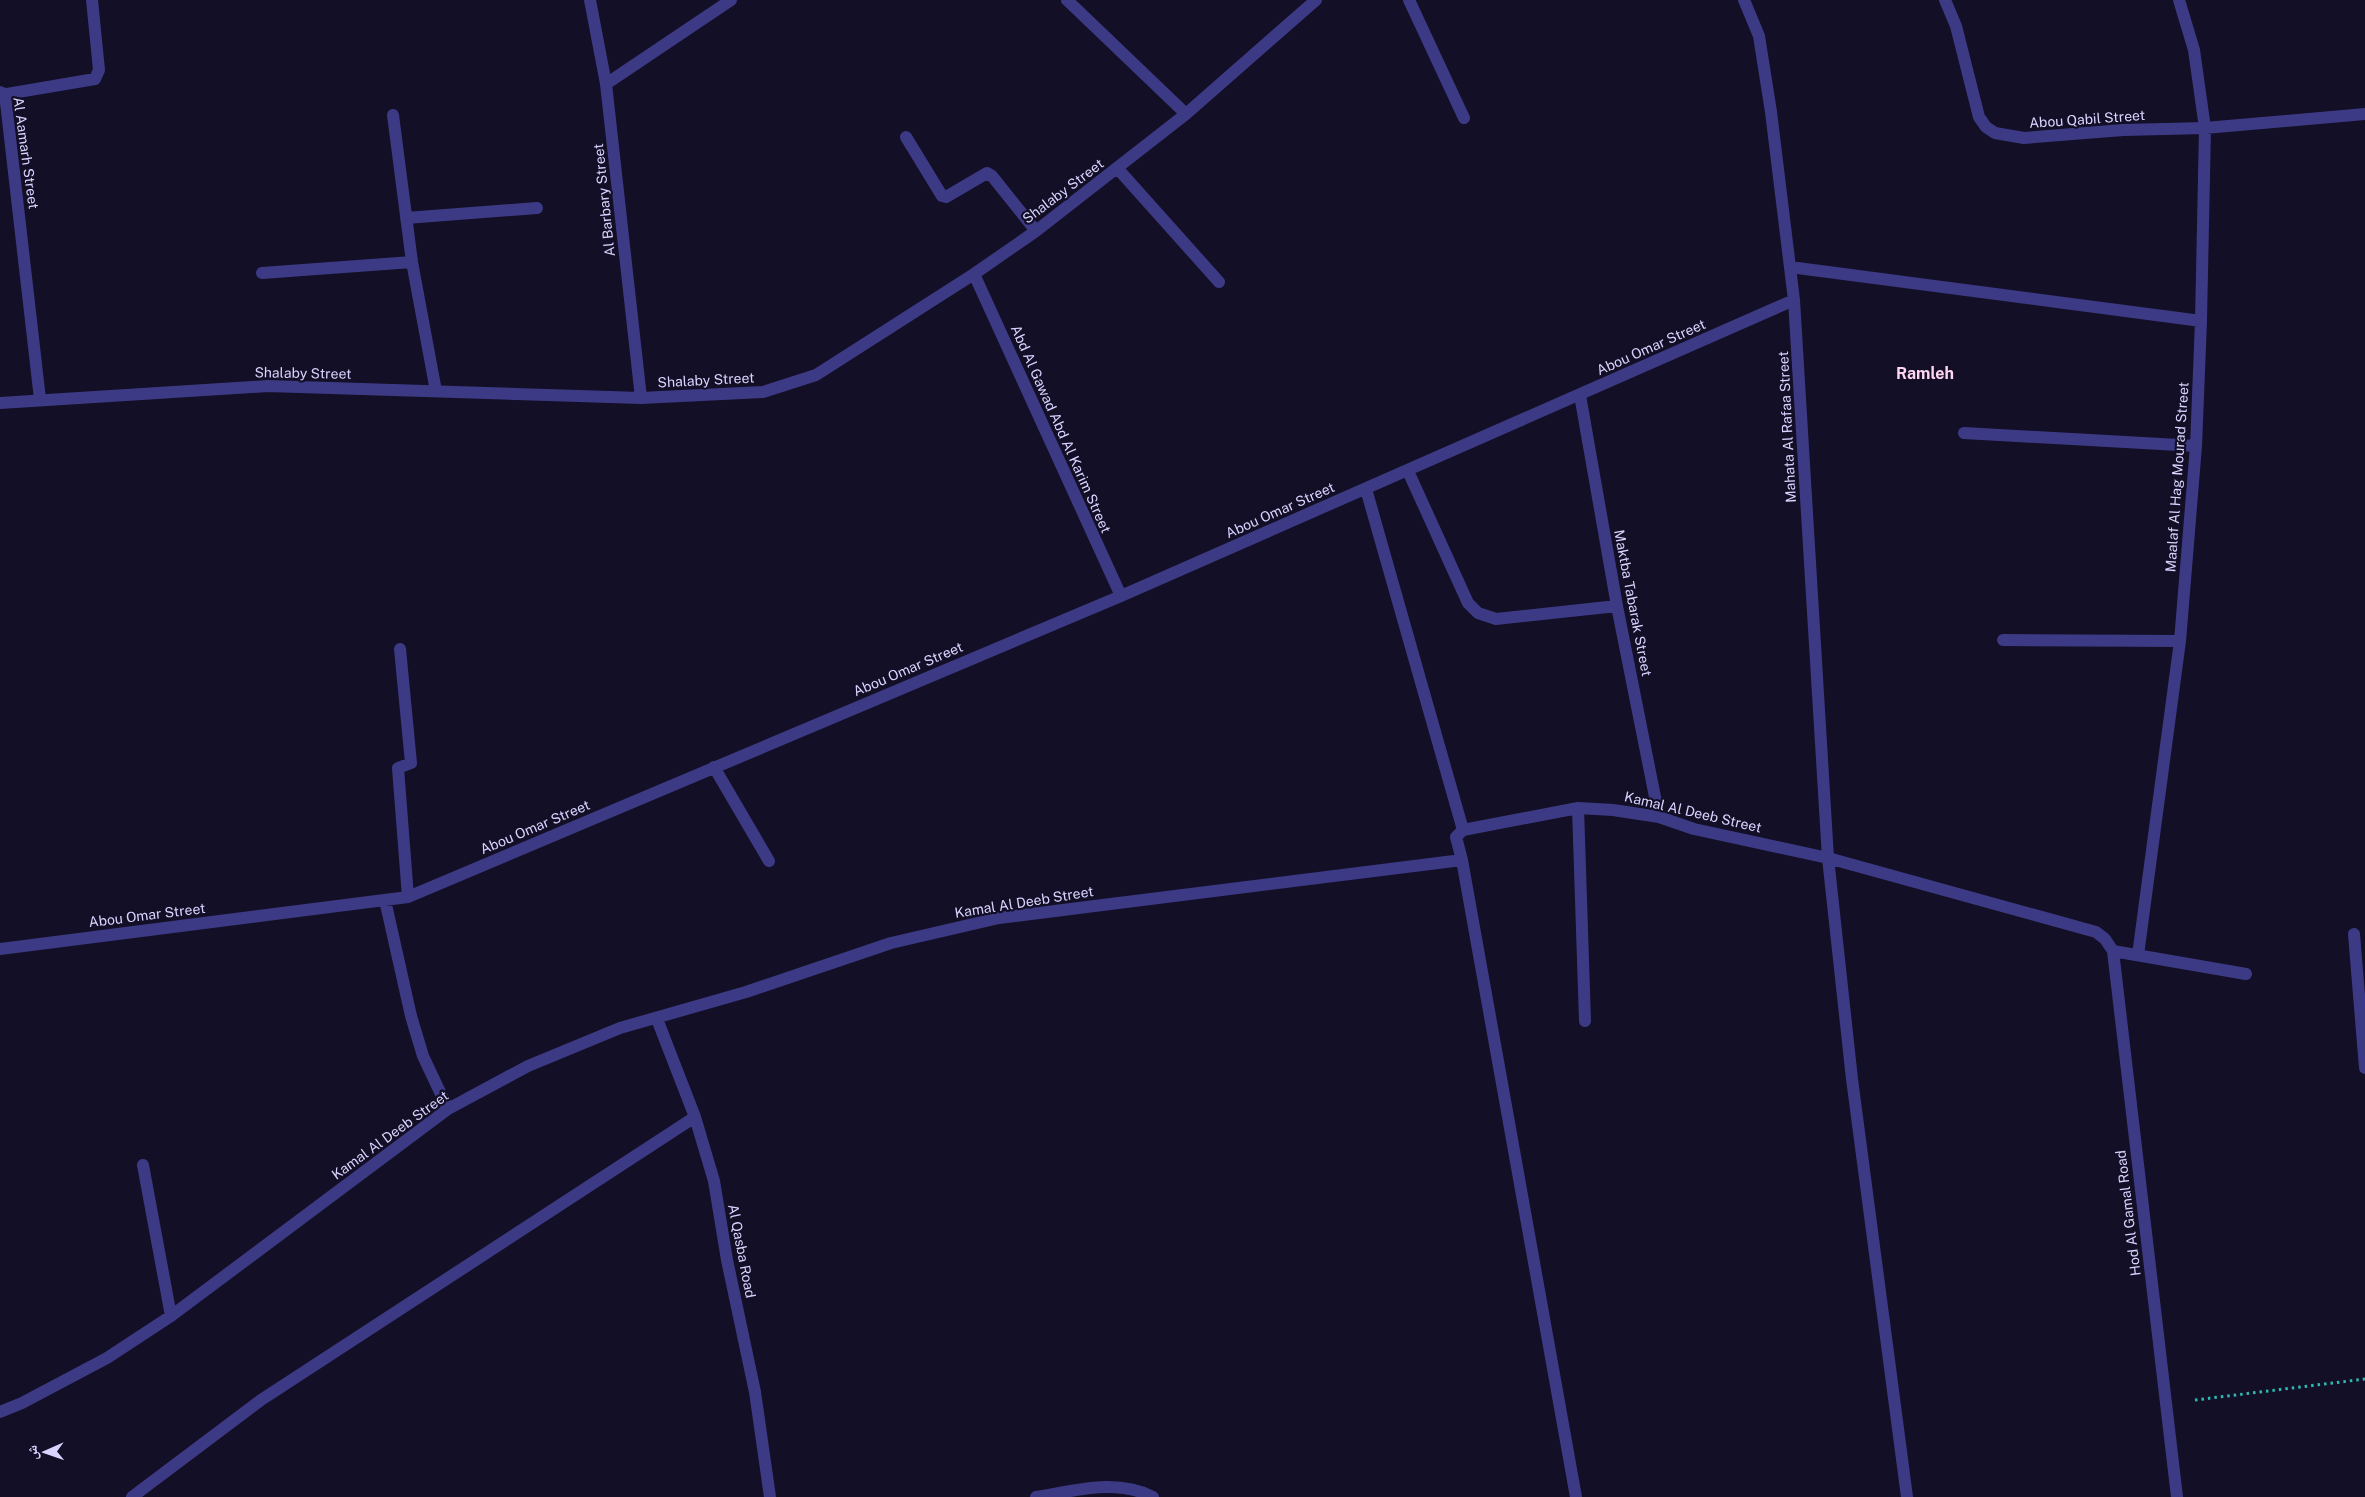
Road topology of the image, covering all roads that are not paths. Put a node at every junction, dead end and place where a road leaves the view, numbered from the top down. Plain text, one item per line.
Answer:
1 (92, 0) edge
2 (590, 0) edge
3 (731, 0) edge
4 (1067, 0) edge
5 (1316, 0) edge
6 (1409, 0) edge
7 (1744, 0) edge
8 (1945, 0) edge
9 (2179, 0) edge
10 (606, 84) junction
11 (2, 94) edge
12 (1186, 114) junction
13 (2365, 114) edge
14 (393, 115) dead end
15 (1464, 118) dead end
16 (2205, 128) junction
17 (906, 137) dead end
18 (1118, 169) junction
19 (537, 208) dead end
20 (406, 218) junction
21 (1036, 231) junction
22 (412, 262) junction
23 (1790, 267) junction
24 (262, 273) dead end
25 (974, 274) junction
26 (1219, 282) dead end
27 (1794, 300) junction
28 (2201, 321) junction
29 (436, 390) junction
30 (1580, 395) junction
31 (641, 398) junction
32 (40, 400) junction
33 (0, 403) edge
34 (1964, 433) dead end
35 (2196, 446) junction
36 (1408, 471) junction
37 (1366, 489) junction
38 (1121, 596) junction
39 (1617, 606) junction
40 (2003, 640) dead end
41 (2180, 641) junction
42 (400, 649) dead end
43 (714, 767) junction
44 (1578, 808) junction
45 (1659, 817) junction
46 (1463, 830) junction
47 (1828, 858) junction
48 (769, 860) dead end
49 (1462, 860) junction
50 (408, 897) junction
51 (385, 900) junction
52 (2354, 934) dead end
53 (0, 949) edge
54 (2113, 951) junction
55 (2138, 956) junction
56 (2246, 974) dead end
57 (657, 1019) junction
58 (1584, 1021) dead end
59 (2365, 1068) edge
60 (448, 1109) junction
61 (695, 1117) junction
62 (143, 1165) dead end
63 (171, 1316) junction
64 (0, 1412) edge
65 (132, 1497) edge
66 (770, 1497) edge
67 (1036, 1497) edge
68 (1153, 1497) edge
69 (1576, 1497) edge
70 (1907, 1497) edge
71 (2176, 1497) edge

1 - 11 street
2 - 10 street, Al Barbary Street
3 - 10 street
4 - 12 street
5 - 12 street, Shalaby Street
6 - 15 street
7 - 23 street, Mahata Al Rafaa Street
8 - 16 street, Abou Qabil Street
9 - 16 street, Maalaf Al Hag Mourad Street
10 - 31 street, Al Barbary Street
11 - 32 street, Al Aamarh Street
12 - 18 street, Shalaby Street
13 - 16 street, Abou Qabil Street
14 - 20 street
16 - 28 street, Maalaf Al Hag Mourad Street
17 - 21 street
18 - 21 street, Shalaby Street
18 - 26 street
19 - 20 street
20 - 22 street
21 - 25 street, Shalaby Street
22 - 24 street
22 - 29 street
23 - 27 street, Mahata Al Rafaa Street
23 - 28 street
25 - 31 street, Shalaby Street
25 - 38 street, Abd Al Gawad Abd Al Karim Street
27 - 30 street, Abou Omar Street
27 - 47 street, Mahata Al Rafaa Street
28 - 35 street, Maalaf Al Hag Mourad Street
29 - 31 street, Shalaby Street
29 - 32 street, Shalaby Street
30 - 36 street, Abou Omar Street
30 - 39 street, Maktba Tabarak Street
32 - 33 street, Shalaby Street
34 - 35 street
35 - 41 street, Maalaf Al Hag Mourad Street
36 - 37 street, Abou Omar Street
36 - 39 street
37 - 38 street, Abou Omar Street
37 - 46 street
38 - 43 street, Abou Omar Street
39 - 45 street, Maktba Tabarak Street
40 - 41 street
41 - 55 street, Maalaf Al Hag Mourad Street
42 - 50 street
43 - 48 street
43 - 50 street, Abou Omar Street
44 - 45 street, Kamal Al Deeb Street
44 - 46 street, Kamal Al Deeb Street
44 - 58 street
45 - 47 street, Kamal Al Deeb Street
46 - 49 street
47 - 54 street, Kamal Al Deeb Street
47 - 70 street, Mahata Al Rafaa Street
49 - 57 street, Kamal Al Deeb Street
49 - 69 street
50 - 51 street, Abou Omar Street
51 - 53 street, Abou Omar Street
51 - 60 street
52 - 59 street
54 - 55 street
54 - 71 street, Hod Al Gamal Road
55 - 56 street
57 - 60 street, Kamal Al Deeb Street
57 - 61 street, Al Qasba Road
60 - 63 street, Kamal Al Deeb Street
61 - 65 street
61 - 66 street, Al Qasba Road
62 - 63 street
63 - 64 street, Kamal Al Deeb Street
67 - 68 street

